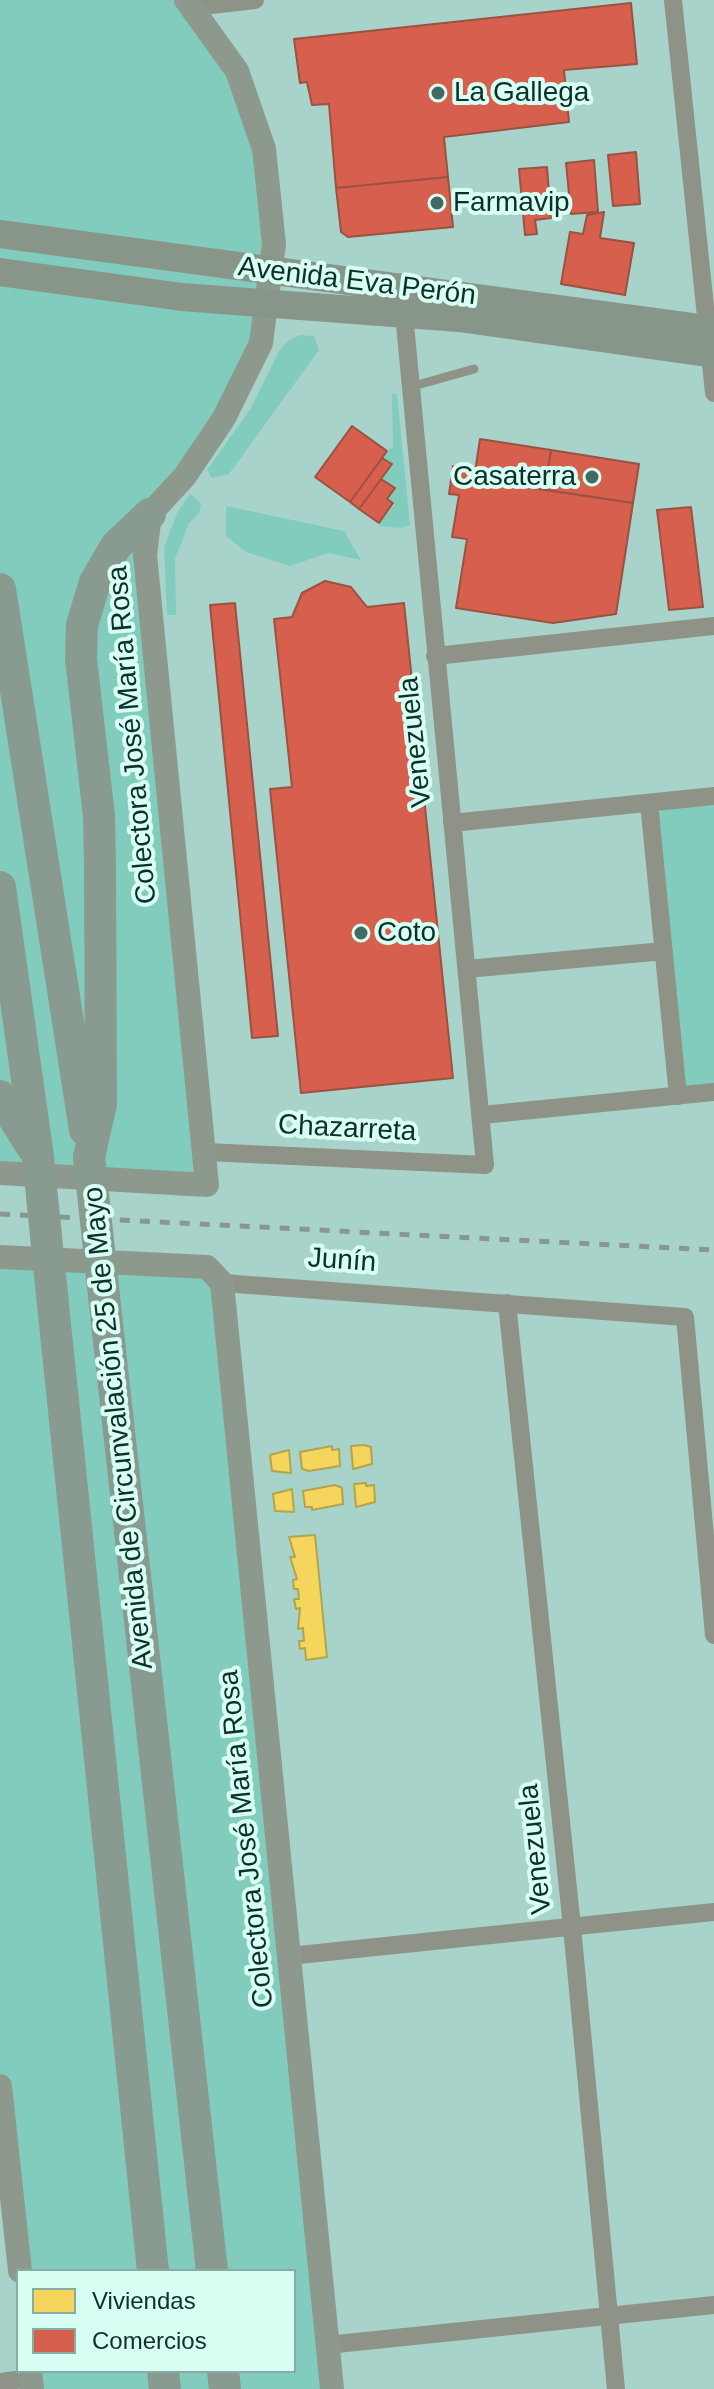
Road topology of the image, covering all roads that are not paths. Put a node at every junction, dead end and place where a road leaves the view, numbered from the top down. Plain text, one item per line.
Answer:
1 (255, 0) edge
2 (673, 0) edge
3 (190, 3) edge
4 (0, 234) edge
5 (0, 272) edge
6 (272, 272) junction
7 (268, 304) junction
8 (404, 314) junction
9 (711, 342) edge
10 (474, 369) dead end
11 (410, 387) junction
12 (714, 393) edge
13 (150, 514) junction
14 (0, 589) edge
15 (714, 626) edge
16 (435, 656) junction
17 (714, 796) edge
18 (649, 803) junction
19 (452, 823) junction
20 (0, 887) edge
21 (664, 951) junction
22 (467, 969) junction
23 (714, 1092) edge
24 (0, 1096) edge
25 (678, 1096) junction
26 (482, 1115) junction
27 (206, 1152) junction
28 (38, 1157) junction
29 (89, 1157) junction
30 (485, 1165) joint
31 (0, 1173) edge
32 (0, 1257) edge
33 (222, 1283) junction
34 (507, 1303) junction
35 (711, 1574) edge
36 (714, 1635) edge
37 (714, 1912) edge
38 (572, 1927) junction
39 (289, 1956) junction
40 (0, 2086) edge
41 (7, 2216) edge
42 (20, 2269) edge
43 (153, 2269) edge
44 (212, 2269) edge
45 (714, 2305) edge
46 (608, 2316) junction
47 (327, 2345) junction
48 (31, 2379) edge
49 (0, 2382) edge
50 (332, 2389) edge
51 (616, 2389) edge

1 - 3 street
2 - 9 street
3 - 6 main road
4 - 6 main road, Avenida Eva Perón
5 - 7 main road, Avenida Eva Perón
6 - 7 main road
6 - 9 main road, Avenida Eva Perón
7 - 8 main road, Avenida Eva Perón
7 - 13 main road
8 - 9 main road, Avenida Eva Perón
8 - 11 street, Venezuela
9 - 12 street
10 - 11 lane
11 - 16 street, Venezuela
13 - 27 main road, Colectora José María Rosa
13 - 29 highway
14 - 29 highway, Avenida de Circunvalación 25 de Mayo
15 - 16 street
16 - 19 street, Venezuela
17 - 18 street
18 - 19 street
18 - 21 street
19 - 22 street, Venezuela
20 - 28 highway, Avenida de Circunvalación 25 de Mayo
21 - 22 street
21 - 25 street
22 - 26 street, Venezuela
23 - 25 street
24 - 28 highway
25 - 26 street
26 - 30 street, Venezuela
27 - 30 street, Chazarreta
27 - 31 main road, Colectora José María Rosa
28 - 43 highway, Avenida de Circunvalación 25 de Mayo, bridge
29 - 44 highway, Avenida de Circunvalación 25 de Mayo, bridge
32 - 33 main road, Junín
33 - 34 street, Junín
33 - 39 main road, Colectora José María Rosa
34 - 35 street, Junín
34 - 38 street, Venezuela
35 - 36 street
37 - 38 street
38 - 39 street
38 - 46 street, Venezuela
39 - 47 main road, Colectora José María Rosa
40 - 41 main road
41 - 42 main road
45 - 46 street
46 - 47 street
46 - 51 street, Venezuela
47 - 50 main road, Colectora José María Rosa
48 - 49 street

